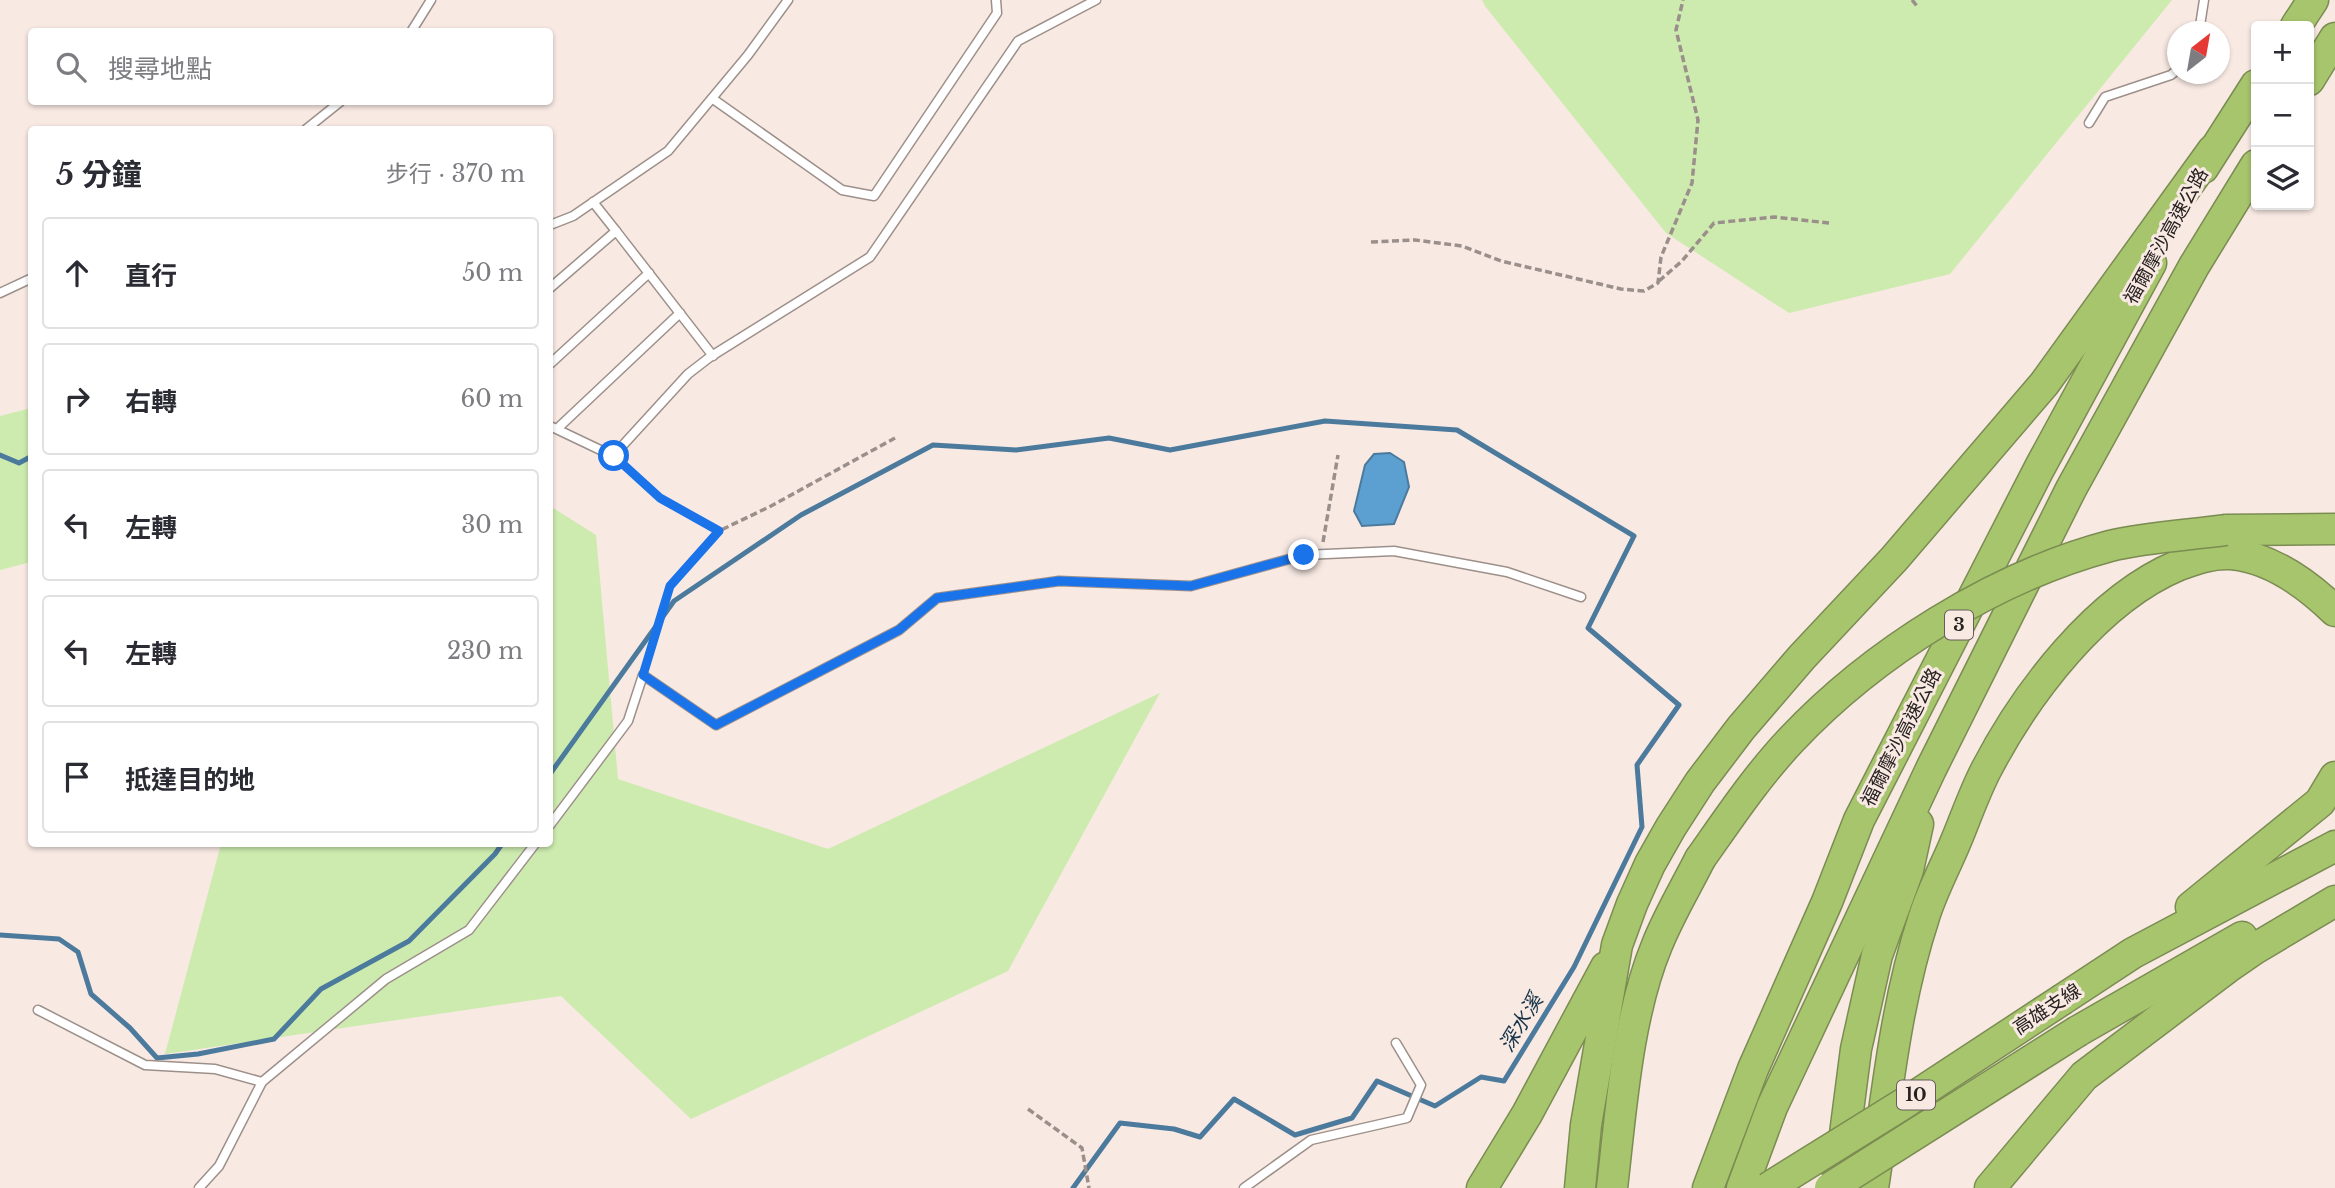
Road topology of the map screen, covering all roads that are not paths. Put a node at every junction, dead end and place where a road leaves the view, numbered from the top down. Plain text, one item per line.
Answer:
1 (431, 0) edge
2 (788, 0) edge
3 (996, 0) edge
4 (1096, 0) edge
5 (2204, 0) edge
6 (2313, 0) edge
7 (2201, 21) edge
8 (2299, 21) edge
9 (414, 28) edge
10 (2335, 38) edge
11 (2314, 71) edge
12 (2167, 76) edge
13 (2251, 93) edge
14 (713, 99) junction
15 (336, 105) edge
16 (2089, 123) dead end
17 (310, 126) edge
18 (2213, 150) junction
19 (2251, 173) edge
20 (593, 202) junction
21 (553, 224) edge
22 (616, 230) junction
23 (649, 273) junction
24 (28, 280) edge
25 (553, 285) edge
26 (0, 293) edge
27 (680, 313) junction
28 (713, 356) junction
29 (553, 361) edge
30 (554, 427) edge
31 (2335, 528) edge
32 (1581, 597) dead end
33 (2335, 611) edge
34 (1931, 769) junction
35 (2335, 778) edge
36 (553, 821) edge
37 (2335, 846) edge
38 (534, 847) edge
39 (2335, 883) edge
40 (2335, 901) edge
41 (1618, 945) junction
42 (2133, 954) junction
43 (38, 1010) dead end
44 (1396, 1043) dead end
45 (262, 1082) junction
46 (199, 1188) edge
47 (1244, 1188) edge
48 (1482, 1188) edge
49 (1580, 1188) edge
50 (1612, 1188) edge
51 (1708, 1188) edge
52 (1742, 1188) edge
53 (1768, 1188) edge
54 (1830, 1188) edge
55 (1838, 1188) edge
56 (1873, 1188) edge
57 (1990, 1188) edge

1 - 9 lane
2 - 14 lane
3 - 14 lane
4 - 28 lane
5 - 7 lane
6 - 8 highway
10 - 11 highway
12 - 16 lane
13 - 18 highway, 福爾摩沙高速公路 / 3
14 - 20 lane
15 - 17 lane
18 - 41 highway
18 - 51 highway, 福爾摩沙高速公路 / 3
19 - 34 highway, 福爾摩沙高速公路 / 3
20 - 21 lane
20 - 22 lane
22 - 23 lane
22 - 25 lane
23 - 27 lane
23 - 29 lane
24 - 26 lane
27 - 28 lane
27 - 30 lane
28 - 30 lane
31 - 50 highway, bridge
32 - 36 lane
33 - 56 highway
34 - 52 highway, 福爾摩沙高速公路 / 3
34 - 55 highway
35 - 42 highway
37 - 42 highway, 高雄支線 / 10
38 - 45 lane
39 - 54 highway, 高雄支線 / 10, bridge
40 - 57 highway
41 - 48 highway
41 - 49 highway
42 - 53 highway, 高雄支線 / 10, bridge
43 - 45 lane
44 - 47 lane
45 - 46 lane

